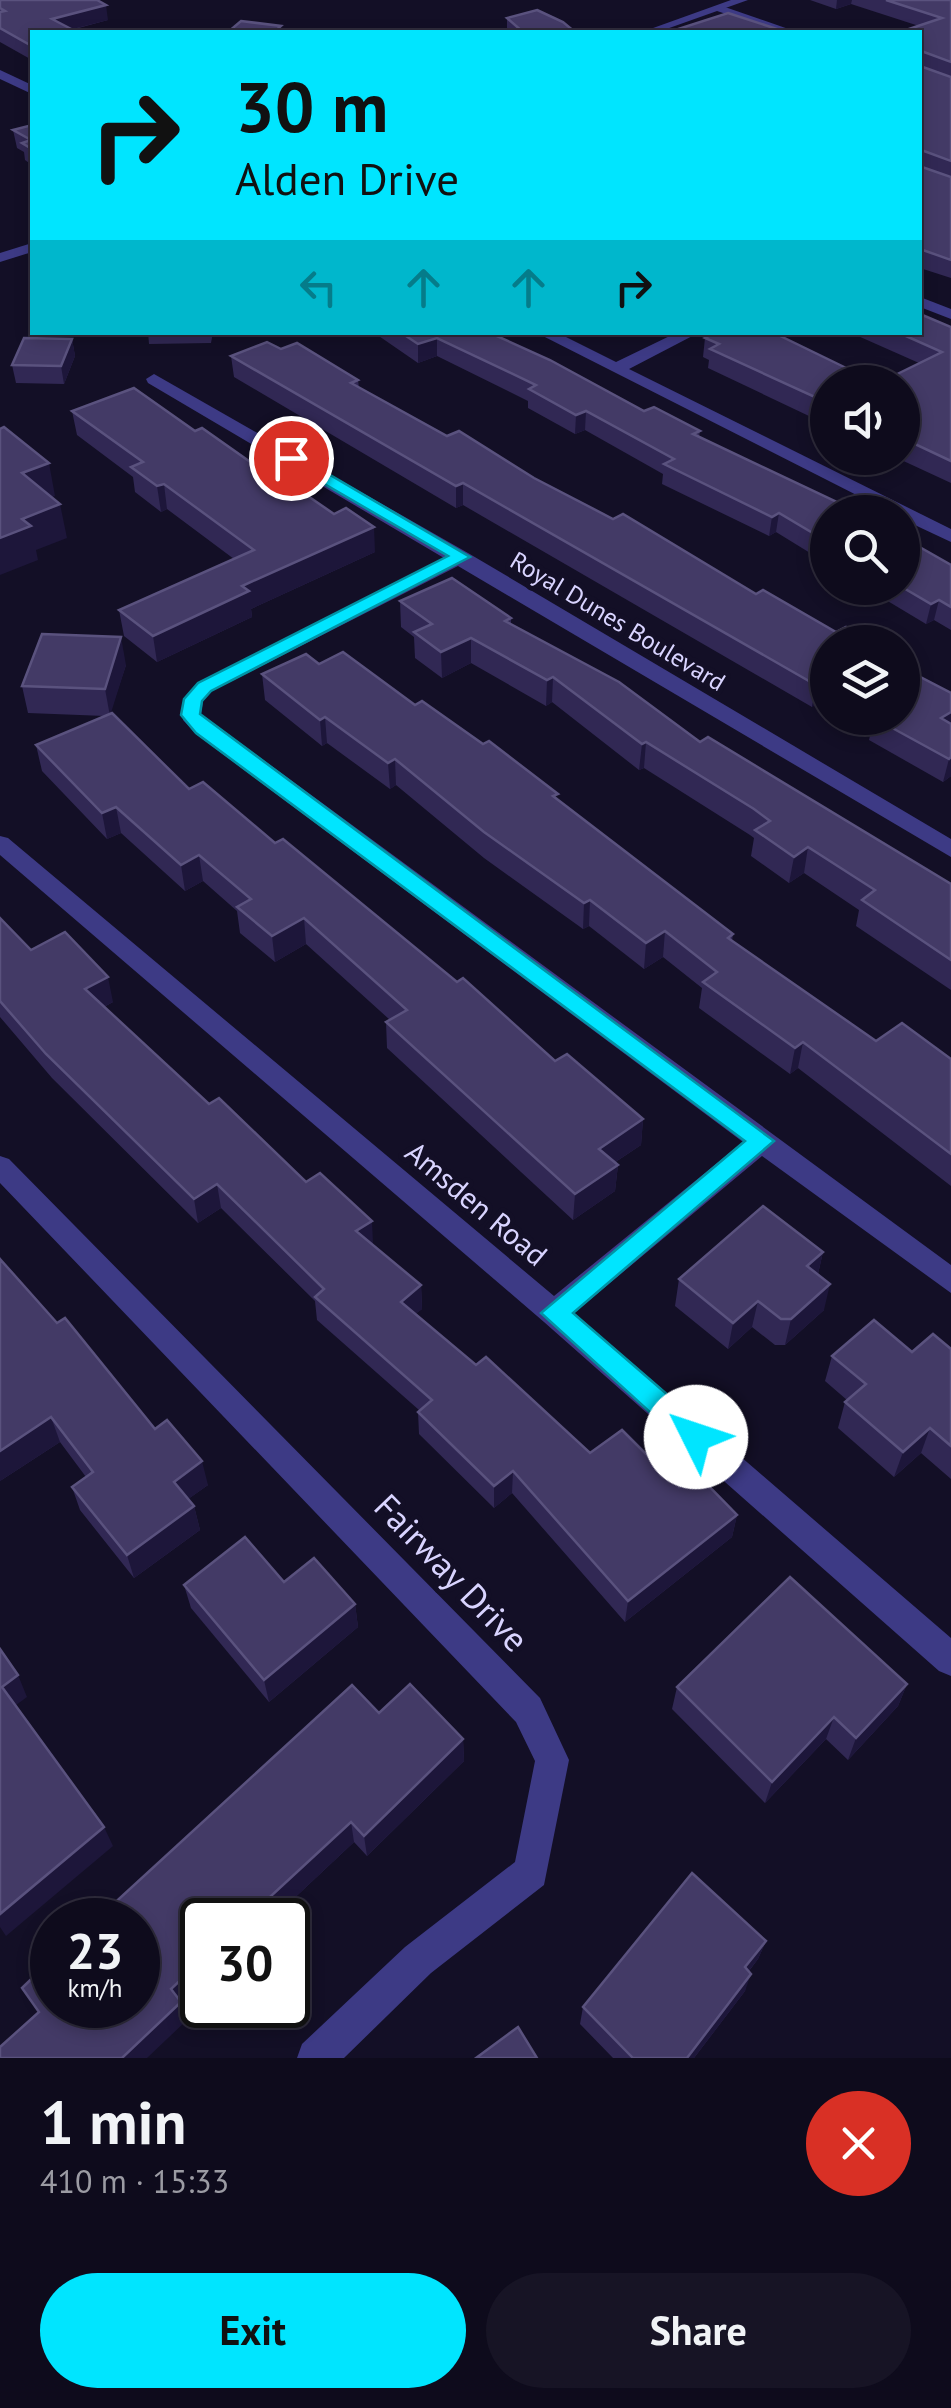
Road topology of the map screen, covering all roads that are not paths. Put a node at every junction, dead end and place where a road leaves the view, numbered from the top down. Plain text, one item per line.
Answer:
1 (742, 0) edge
2 (718, 8) junction
3 (654, 30) edge
4 (785, 30) edge
5 (0, 74) edge
6 (30, 89) edge
7 (30, 248) edge
8 (0, 258) edge
9 (922, 303) edge
10 (951, 314) edge
11 (549, 335) edge
12 (686, 335) edge
13 (615, 368) junction
14 (154, 379) dead end
15 (951, 536) edge
16 (461, 557) junction
17 (0, 843) edge
18 (951, 849) edge
19 (762, 1141) junction
20 (0, 1166) edge
21 (951, 1281) edge
22 (554, 1313) junction
23 (951, 1660) edge
24 (316, 2058) edge

1 - 2 street
2 - 3 street
2 - 4 street
5 - 6 street
7 - 8 street
9 - 10 street
11 - 13 street
12 - 13 street
13 - 15 street
14 - 16 street, Royal Dunes Boulevard
16 - 18 street, Royal Dunes Boulevard
16 - 19 street
17 - 22 street, Amsden Road
19 - 21 street
19 - 22 street
20 - 24 street, Fairway Drive
22 - 23 street, Amsden Road

